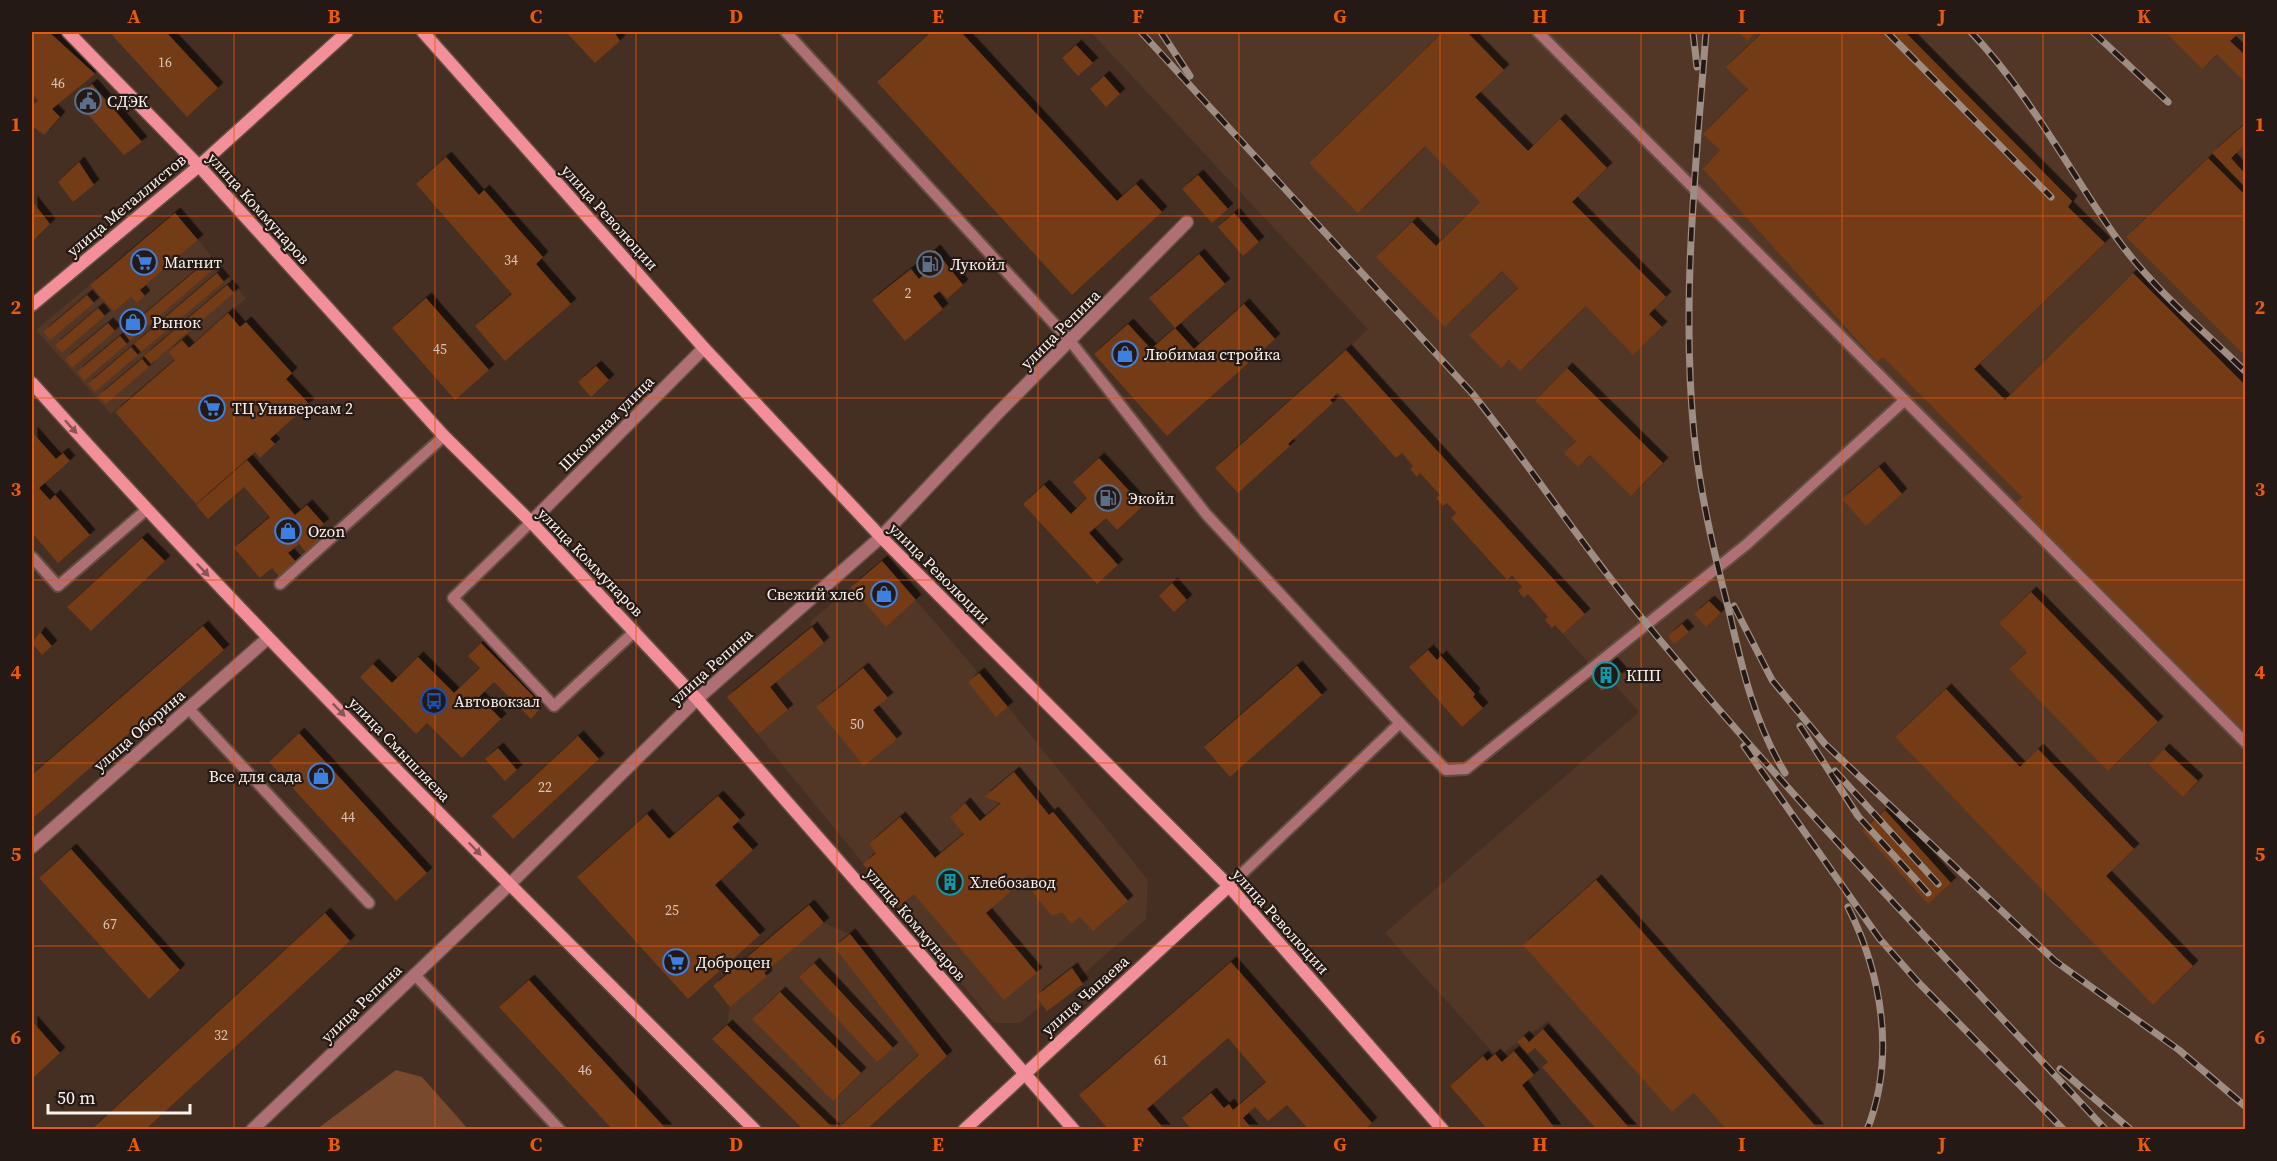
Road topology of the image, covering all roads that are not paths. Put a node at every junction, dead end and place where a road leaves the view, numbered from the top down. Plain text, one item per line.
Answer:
1 (68, 32) edge
2 (347, 32) edge
3 (423, 32) edge
4 (786, 32) edge
5 (1538, 32) edge
6 (199, 166) junction
7 (1187, 222) dead end
8 (32, 306) edge
9 (1071, 342) junction
10 (704, 348) junction
11 (32, 383) edge
12 (1905, 400) junction
13 (444, 436) junction
14 (146, 510) junction
15 (531, 522) junction
16 (881, 537) junction
17 (32, 557) edge
18 (280, 584) dead end
19 (635, 631) junction
20 (268, 638) junction
21 (697, 699) junction
22 (189, 709) junction
23 (1400, 723) junction
24 (2246, 743) edge
25 (32, 847) edge
26 (510, 884) junction
27 (1229, 886) junction
28 (369, 903) dead end
29 (414, 975) junction
30 (1024, 1073) junction
31 (252, 1130) edge
32 (560, 1130) edge
33 (755, 1130) edge
34 (964, 1130) edge
35 (1074, 1130) edge
36 (1443, 1130) edge

1 - 6 street, улица Коммунаров
2 - 6 street, улица Металлистов
3 - 10 street, улица Революции
4 - 9 lane
5 - 12 lane
6 - 8 street, улица Металлистов
6 - 13 street, улица Коммунаров
7 - 9 street, улица Репина
9 - 16 street, улица Репина
9 - 23 lane
10 - 15 street, Школьная улица
10 - 16 street, улица Революции
11 -> 14 street, улица Смышляева
12 - 23 lane
12 - 24 lane
13 - 15 street, улица Коммунаров
13 - 18 lane
14 - 17 lane
14 -> 20 street, улица Смышляева
15 - 19 street, улица Коммунаров
15 - 19 lane
16 - 21 street, улица Репина
16 - 27 street, улица Революции
19 - 21 street, улица Коммунаров
20 - 22 street, улица Оборина
20 -> 26 street, улица Смышляева
21 - 26 street, улица Репина
21 - 30 street, улица Коммунаров
22 - 25 street, улица Оборина
22 - 28 lane
23 - 27 lane
26 - 29 street, улица Репина
26 - 33 street, улица Смышляева
27 - 30 street, улица Чапаева
27 - 36 street, улица Революции
29 - 31 street, улица Репина
29 - 32 lane
30 - 34 street, улица Чапаева
30 - 35 street, улица Коммунаров

